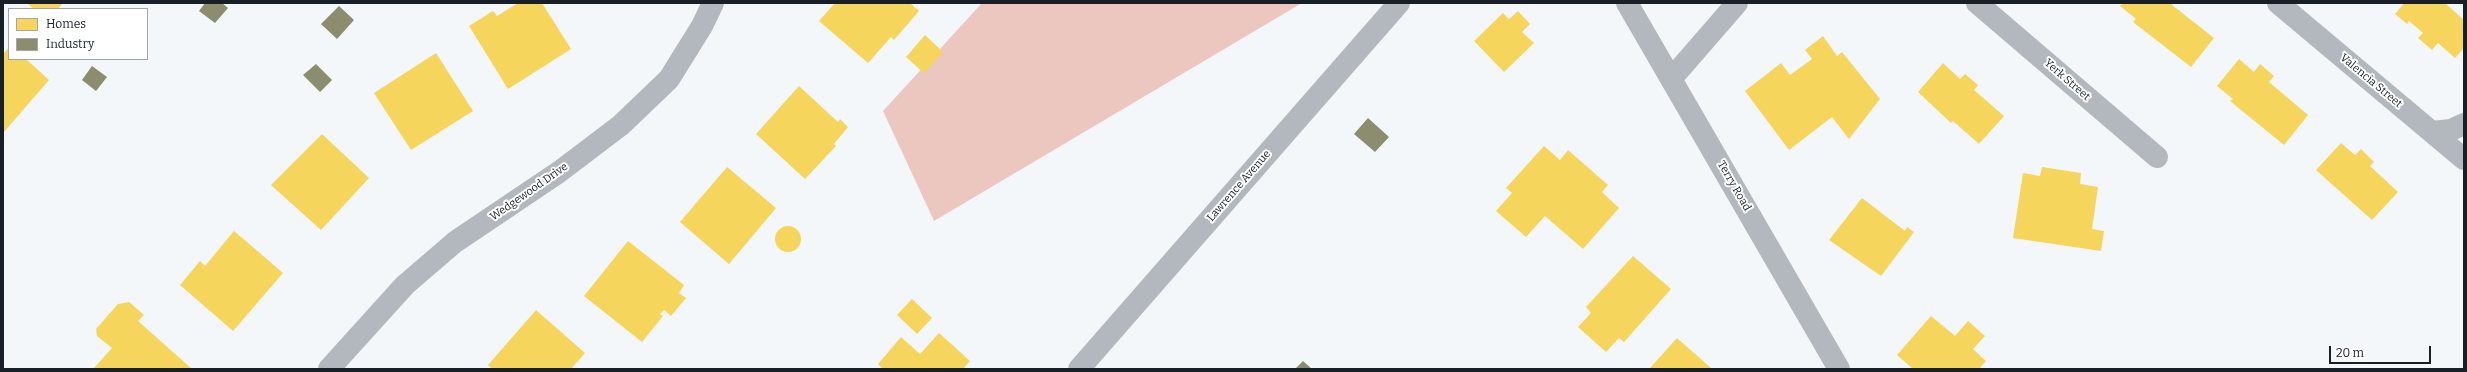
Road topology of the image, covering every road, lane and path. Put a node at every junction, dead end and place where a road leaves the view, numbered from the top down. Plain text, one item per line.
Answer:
1 (713, 3) edge
2 (1399, 3) edge
3 (1628, 3) edge
4 (1737, 3) edge
5 (1977, 3) edge
6 (2278, 3) edge
7 (1672, 78) junction
8 (2464, 124) edge
9 (2432, 132) junction
10 (2157, 157) dead end
11 (2464, 159) edge
12 (329, 369) edge
13 (1079, 369) edge
14 (1838, 369) edge

1 - 12 street, Wedgewood Drive
2 - 13 street, Lawrence Avenue
3 - 7 street, Terry Road
4 - 7 street
5 - 10 street, Yerk Street
6 - 9 street, Valencia Street
7 - 14 street, Terry Road
8 - 9 street
9 - 11 street, Valencia Street

